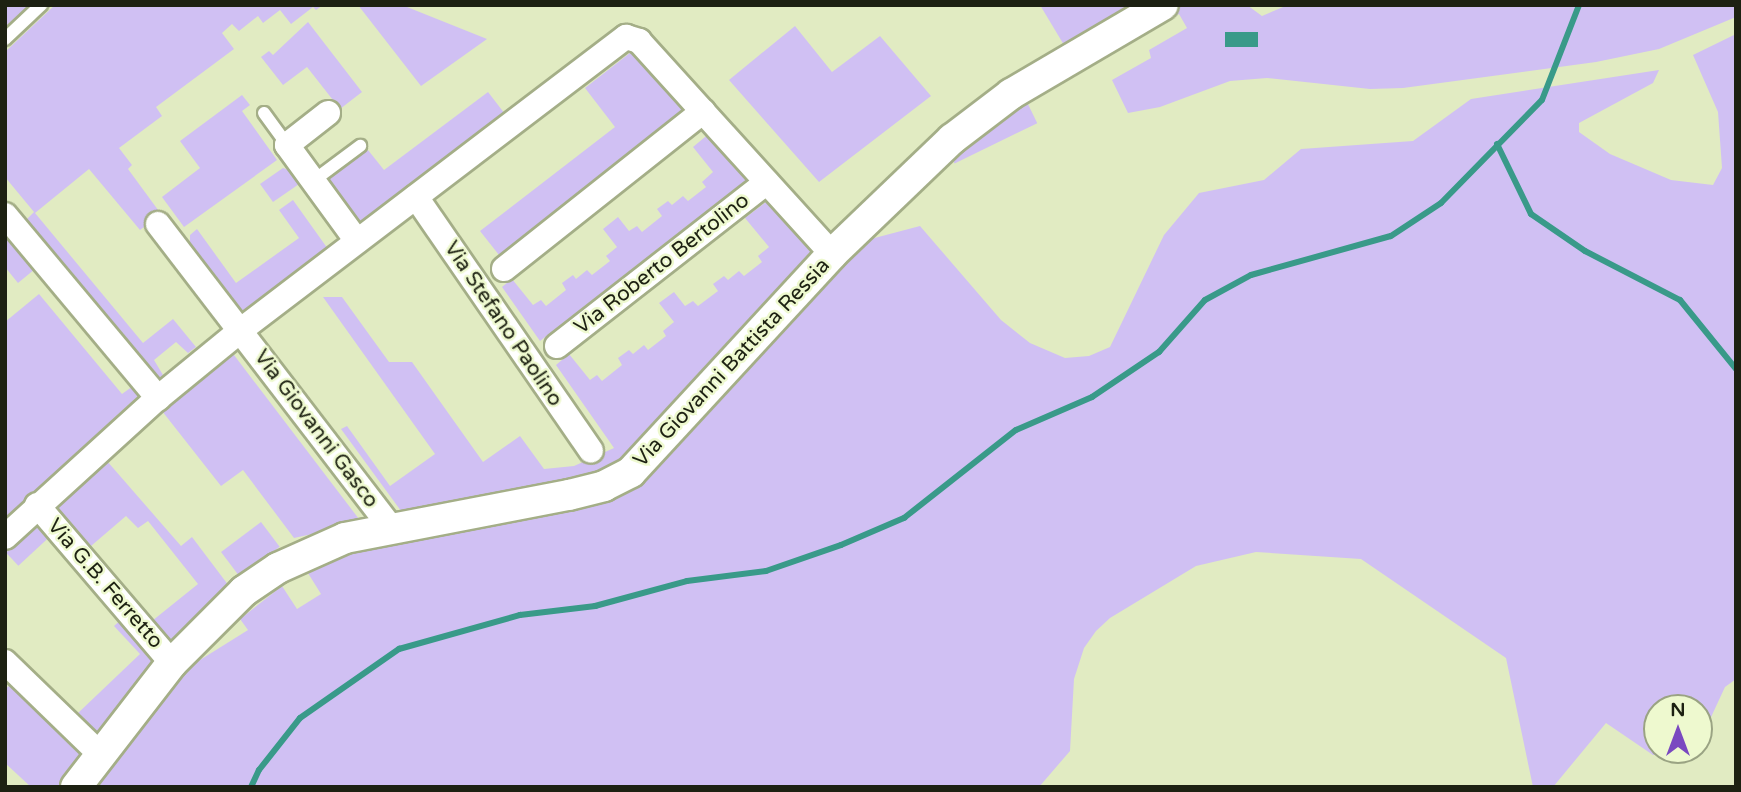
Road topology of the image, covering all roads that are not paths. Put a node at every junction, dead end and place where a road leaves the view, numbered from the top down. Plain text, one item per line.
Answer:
1 (41, 5) edge
2 (1163, 5) edge
3 (5, 39) edge
4 (703, 111) junction
5 (264, 113) dead end
6 (328, 113) dead end
7 (287, 145) junction
8 (360, 146) dead end
9 (313, 181) junction
10 (767, 183) junction
11 (416, 197) junction
12 (5, 215) edge
13 (158, 224) dead end
14 (357, 241) junction
15 (832, 254) junction
16 (503, 269) dead end
17 (241, 330) junction
18 (557, 346) dead end
19 (158, 398) junction
20 (590, 452) dead end
21 (37, 505) junction
22 (391, 528) junction
23 (5, 537) edge
24 (5, 662) edge
25 (172, 663) junction
26 (100, 754) junction
27 (76, 787) edge

1 - 3 lane
2 - 15 street, Via Giovanni Battista Ressia
4 - 10 street, Via Roberto Bertolino
4 - 11 street, Via Roberto Bertolino
4 - 16 street
5 - 7 lane
6 - 7 street
7 - 9 street
8 - 9 lane
9 - 14 street
10 - 15 street, Via Roberto Bertolino
10 - 18 street, Via Roberto Bertolino
11 - 14 street
11 - 20 street, Via Stefano Paolino
12 - 19 street
13 - 17 street
14 - 17 street
15 - 22 street, Via Giovanni Battista Ressia
17 - 19 street
17 - 22 street, Via Giovanni Gasco
19 - 21 street
21 - 23 street
21 - 25 street, Via G.B. Ferretto
22 - 25 street, Via Giovanni Battista Ressia
24 - 26 street
25 - 26 street, Via Giovanni Battista Ressia
26 - 27 street, Via Giovanni Battista Ressia

